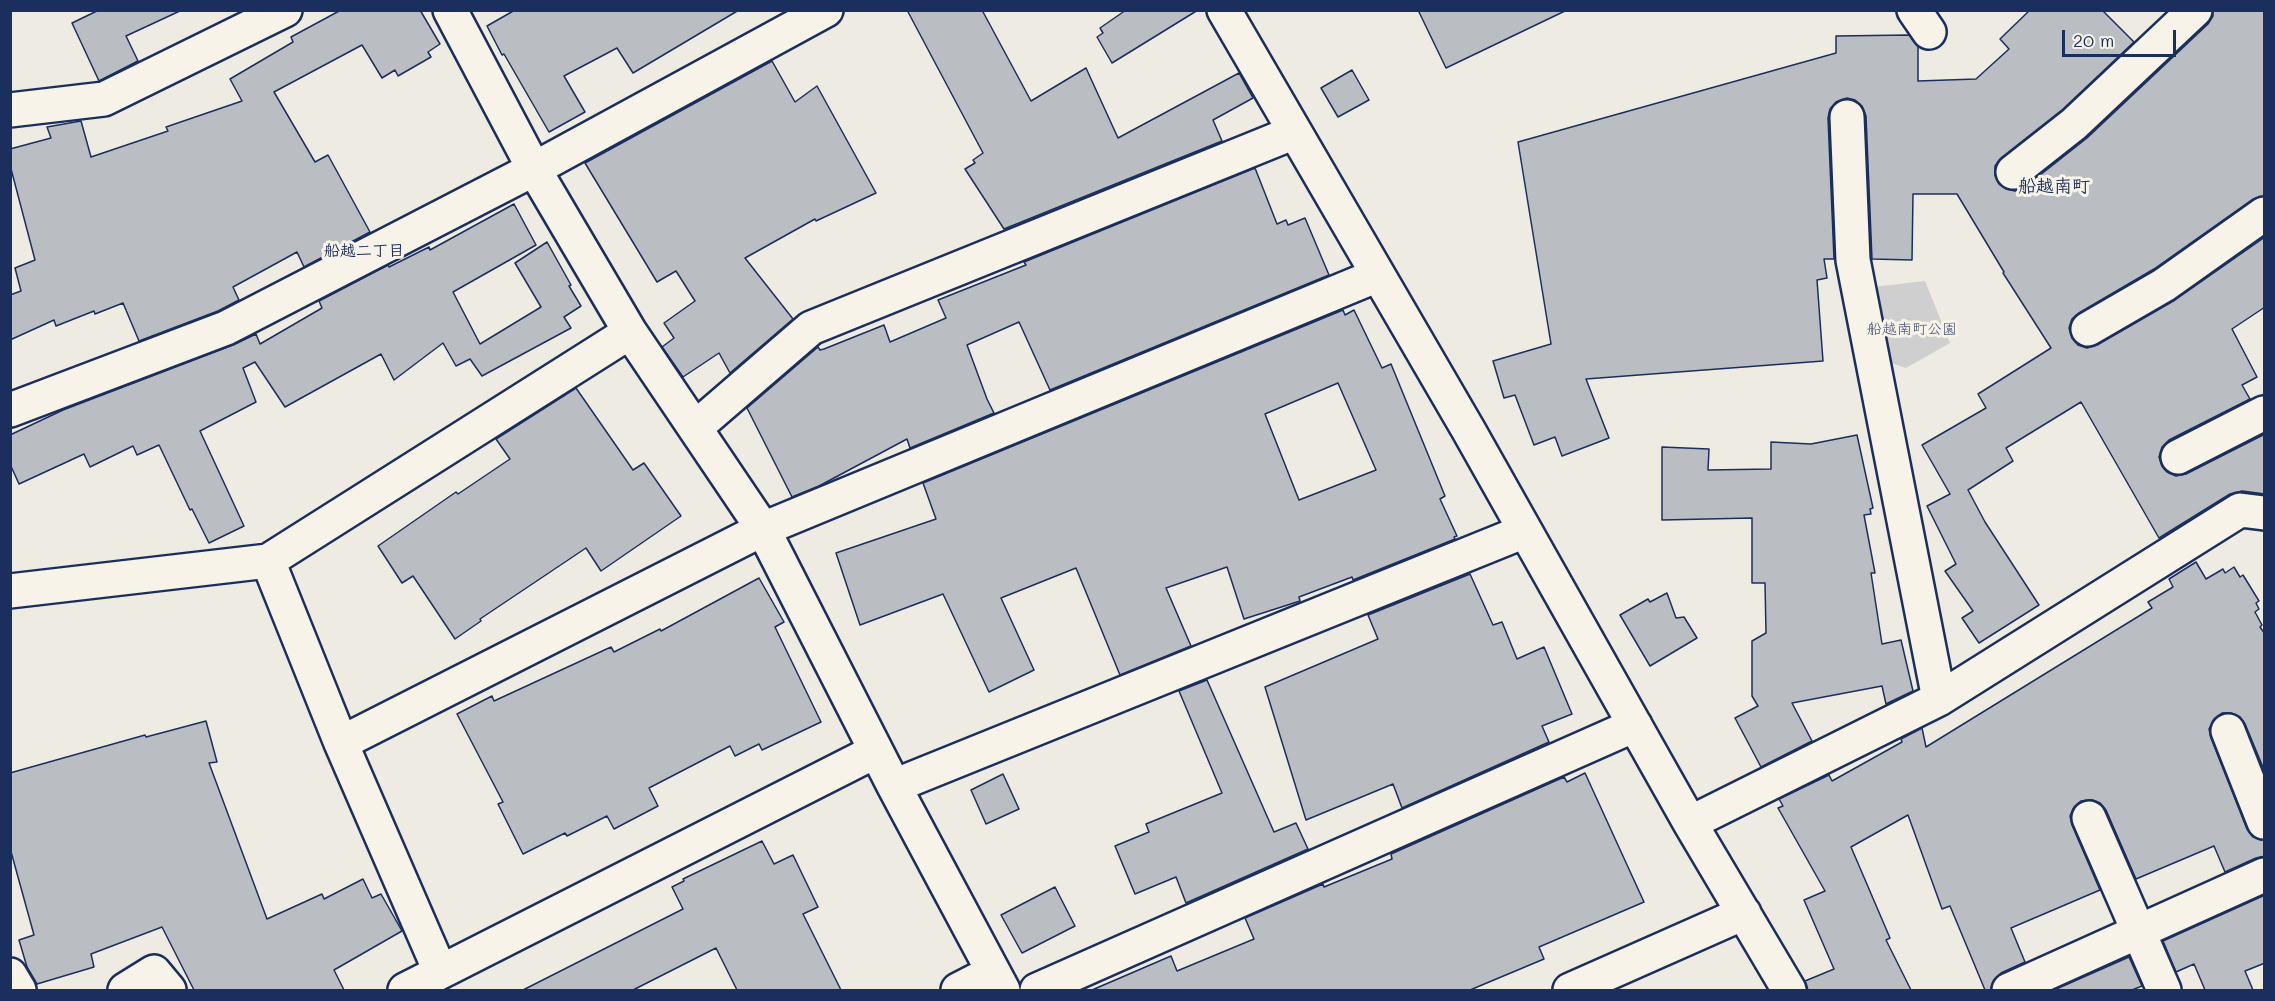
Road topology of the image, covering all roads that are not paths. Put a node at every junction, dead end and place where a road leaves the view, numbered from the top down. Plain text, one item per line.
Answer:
1 (285, 10) edge
2 (450, 10) edge
3 (826, 10) edge
4 (1224, 10) edge
5 (2195, 10) edge
6 (10, 110) edge
7 (1847, 117) dead end
8 (1295, 132) junction
9 (534, 169) junction
10 (2013, 171) dead end
11 (2265, 214) edge
12 (1378, 275) junction
13 (2088, 328) dead end
14 (630, 332) junction
15 (10, 410) edge
16 (2265, 413) edge
17 (695, 428) junction
18 (2178, 457) dead end
19 (2265, 513) edge
20 (763, 529) junction
21 (1525, 531) junction
22 (268, 561) junction
23 (10, 591) edge
24 (1939, 699) junction
25 (1635, 725) junction
26 (2228, 730) dead end
27 (341, 743) junction
28 (876, 751) junction
29 (894, 786) junction
30 (2089, 818) dead end
31 (2265, 822) edge
32 (1690, 823) junction
33 (2265, 875) edge
34 (1744, 913) junction
35 (2140, 932) junction
36 (440, 971) junction
37 (10, 975) edge
38 (998, 981) edge
39 (19, 990) edge
40 (125, 990) edge
41 (169, 990) edge
42 (405, 990) edge
43 (958, 990) edge
44 (1038, 990) edge
45 (1570, 990) edge
46 (1789, 990) edge
47 (2009, 990) edge
48 (2164, 990) edge

1 - 6 street
2 - 9 street
3 - 9 street
4 - 8 street
5 - 10 street
7 - 24 street
8 - 12 street
8 - 17 street
9 - 14 street
9 - 15 street
11 - 13 street
12 - 20 street
12 - 21 street
14 - 17 street
14 - 22 street
16 - 18 street
17 - 20 street
19 - 24 street
20 - 27 street
20 - 28 street
21 - 25 street
21 - 29 street
22 - 23 street
22 - 27 street
24 - 32 street
25 - 32 street
25 - 44 street
26 - 31 street
27 - 36 street
28 - 29 street
28 - 36 street
29 - 38 street
30 - 35 street
32 - 34 street
33 - 35 street
34 - 45 street
34 - 46 street
35 - 47 street
35 - 48 street
36 - 42 street
37 - 39 street
38 - 43 street
40 - 41 street

